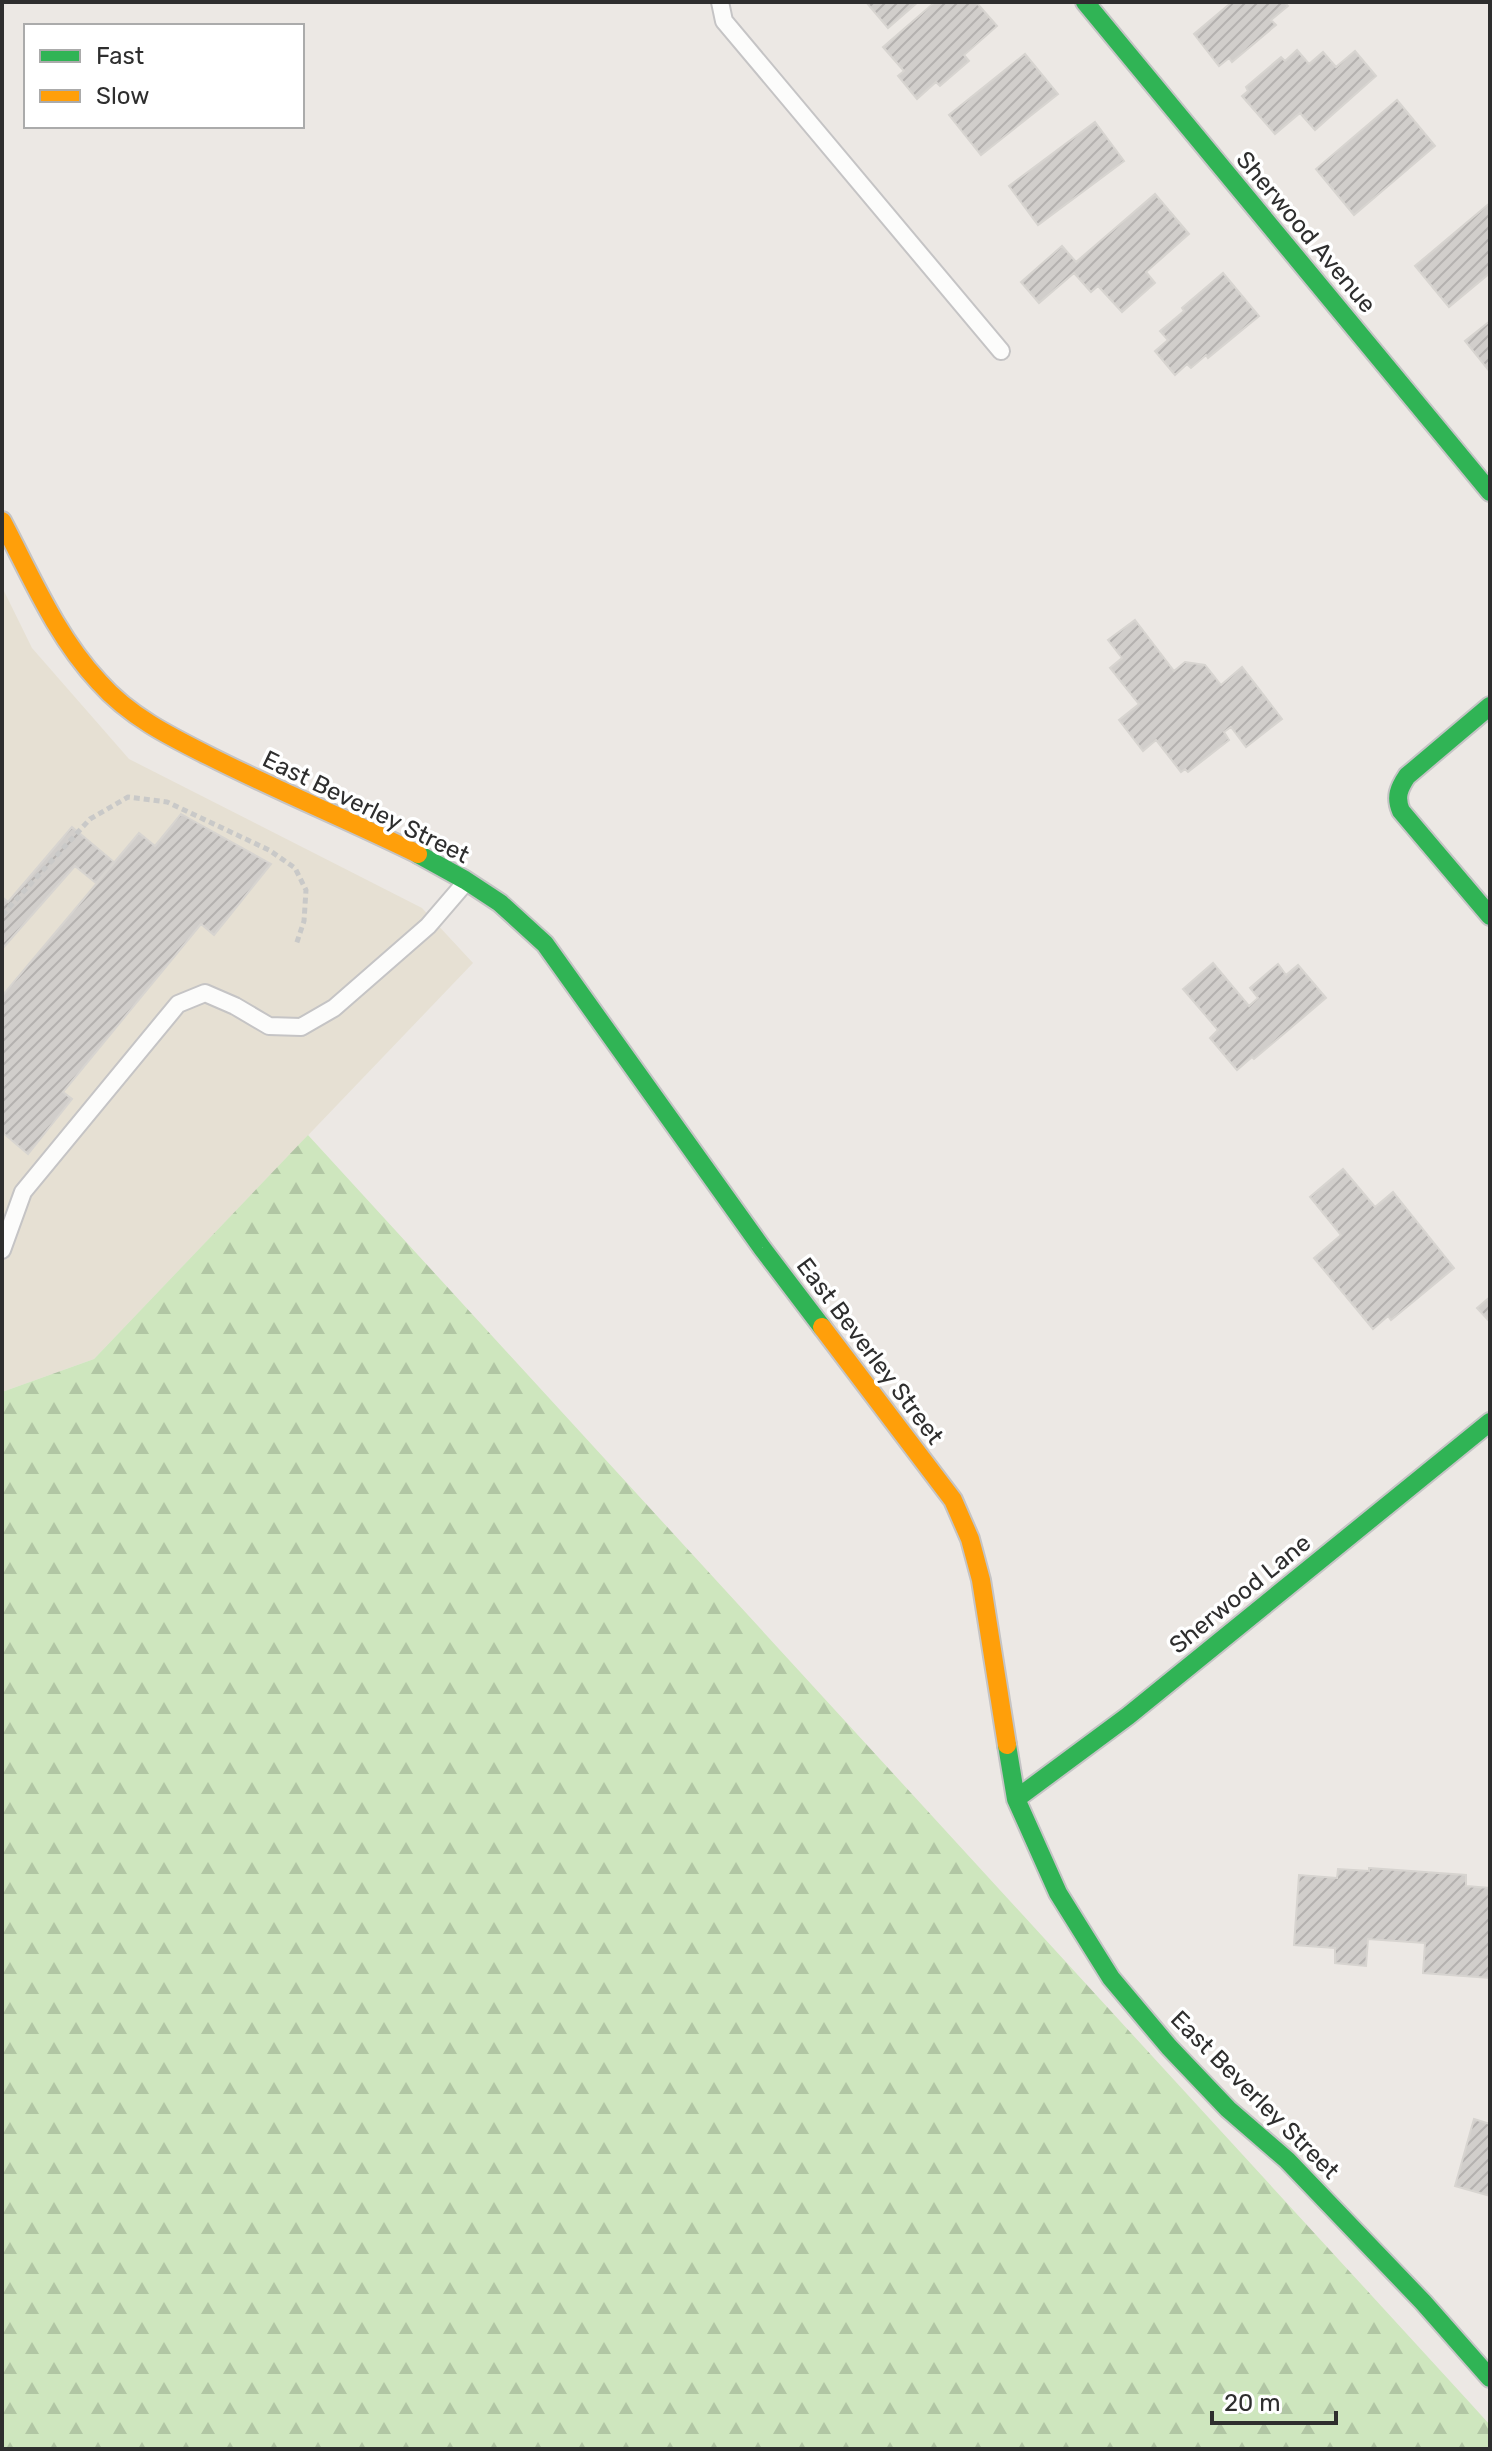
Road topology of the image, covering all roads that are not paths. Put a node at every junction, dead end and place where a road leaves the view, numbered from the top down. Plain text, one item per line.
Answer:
1 (720, 2) edge
2 (1085, 2) edge
3 (1001, 351) dead end
4 (1490, 492) edge
5 (2, 521) edge
6 (1490, 706) edge
7 (466, 882) junction
8 (1490, 916) edge
9 (2, 1250) edge
10 (1490, 1422) edge
11 (1016, 1799) junction
12 (1490, 2378) edge

1 - 3 lane
2 - 4 street, Sherwood Avenue
5 - 7 street, East Beverley Street
6 - 8 street
7 - 9 lane
7 - 11 street, East Beverley Street
10 - 11 street, Sherwood Lane
11 - 12 street, East Beverley Street

